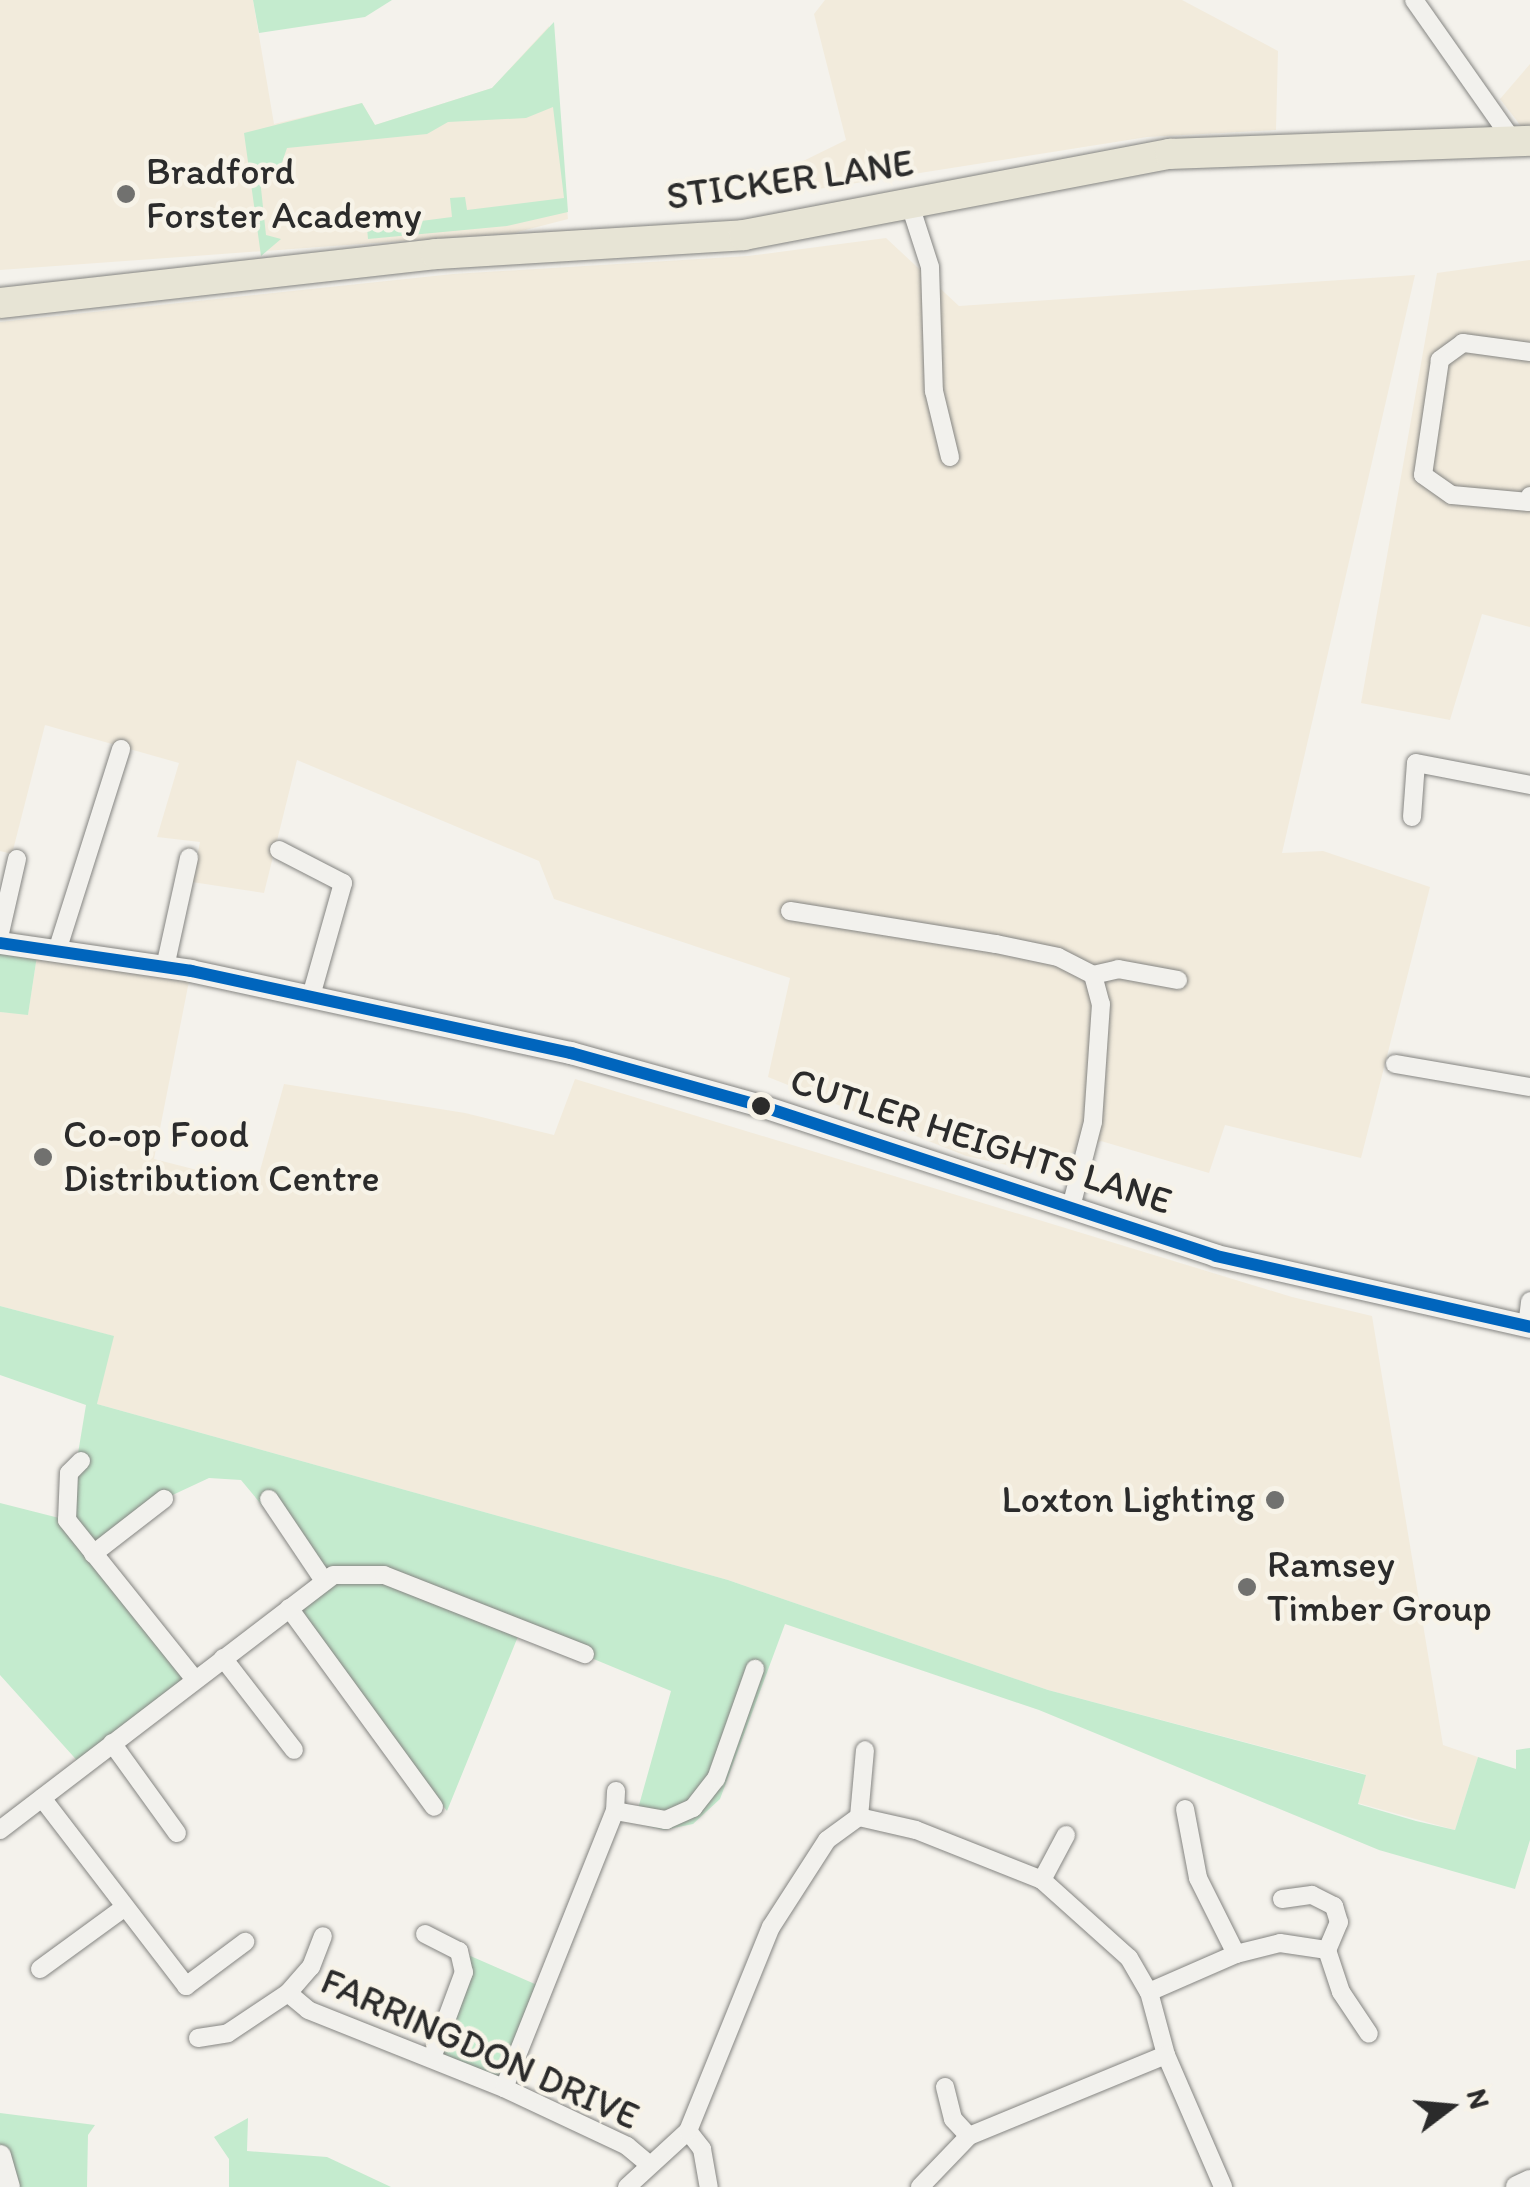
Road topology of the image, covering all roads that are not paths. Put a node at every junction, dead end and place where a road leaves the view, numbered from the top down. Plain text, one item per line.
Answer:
1 (1414, 0) edge
2 (1522, 141) edge
3 (910, 205) junction
4 (0, 303) edge
5 (1530, 352) edge
6 (950, 457) dead end
7 (1530, 496) edge
8 (120, 749) dead end
9 (1530, 784) edge
10 (1412, 816) dead end
11 (279, 850) dead end
12 (189, 858) dead end
13 (17, 859) dead end
14 (790, 911) dead end
15 (0, 934) edge
16 (0, 943) edge
17 (56, 951) junction
18 (165, 967) junction
19 (1093, 974) junction
20 (1178, 980) dead end
21 (312, 996) junction
22 (1395, 1064) dead end
23 (1530, 1087) edge
24 (1071, 1207) junction
25 (1530, 1301) edge
26 (1529, 1327) edge
27 (1530, 1351) edge
28 (81, 1461) dead end
29 (164, 1499) dead end
30 (269, 1499) dead end
31 (94, 1554) junction
32 (324, 1580) junction
33 (289, 1608) junction
34 (585, 1654) dead end
35 (223, 1658) junction
36 (755, 1670) dead end
37 (195, 1680) junction
38 (112, 1743) junction
39 (294, 1750) dead end
40 (865, 1750) dead end
41 (616, 1791) dead end
42 (42, 1798) junction
43 (434, 1807) dead end
44 (1185, 1810) dead end
45 (615, 1811) junction
46 (858, 1817) junction
47 (634, 1823) dead end
48 (0, 1830) edge
49 (177, 1833) dead end
50 (1066, 1834) dead end
51 (1042, 1880) junction
52 (1282, 1899) dead end
53 (125, 1907) junction
54 (425, 1934) dead end
55 (323, 1936) dead end
56 (245, 1942) dead end
57 (1328, 1950) junction
58 (1236, 1954) junction
59 (40, 1970) dead end
60 (1149, 1992) junction
61 (288, 1993) junction
62 (1369, 2034) dead end
63 (198, 2038) dead end
64 (1166, 2055) junction
65 (432, 2058) junction
66 (504, 2088) junction
67 (945, 2088) dead end
68 (688, 2131) junction
69 (969, 2136) junction
70 (0, 2156) edge
71 (647, 2163) junction
72 (1530, 2182) edge
73 (9, 2187) edge
74 (627, 2187) edge
75 (709, 2187) edge
76 (920, 2187) edge
77 (1224, 2187) edge
78 (1517, 2187) edge

1 - 2 street
2 - 3 highway, STICKER LANE
3 - 4 highway, STICKER LANE
3 - 6 street
5 - 7 street
8 - 17 street
9 - 10 street
11 - 21 street
12 - 18 street
13 - 15 street
14 - 19 street
16 - 17 street, CUTLER HEIGHTS LANE
17 - 18 street, CUTLER HEIGHTS LANE
18 - 21 street, CUTLER HEIGHTS LANE
19 - 20 street
19 - 24 street
21 - 24 street, CUTLER HEIGHTS LANE
22 - 23 street
24 - 26 street, CUTLER HEIGHTS LANE
25 - 26 street
26 - 27 street
28 - 31 street
29 - 31 street
30 - 32 street
31 - 37 street
32 - 33 street
32 - 34 street
33 - 35 street
33 - 43 street
35 - 37 street
35 - 39 street
36 - 45 street
37 - 38 street
38 - 42 street
38 - 49 street
40 - 46 street
41 - 45 street
42 - 48 street
42 - 53 street
44 - 58 street
45 - 47 street
45 - 66 street
46 - 51 street
46 - 68 street
50 - 51 street
51 - 60 street
52 - 57 street
53 - 56 street
53 - 59 street
54 - 65 street
55 - 61 street
57 - 58 street
57 - 62 street
58 - 60 street
60 - 64 street
61 - 63 street
61 - 65 street, FARRINGDON DRIVE
64 - 69 street
64 - 77 street
65 - 66 street, FARRINGDON DRIVE
66 - 71 street, FARRINGDON DRIVE
67 - 69 street
68 - 71 street
68 - 75 street
69 - 76 street
70 - 73 street
71 - 74 street
72 - 78 street

